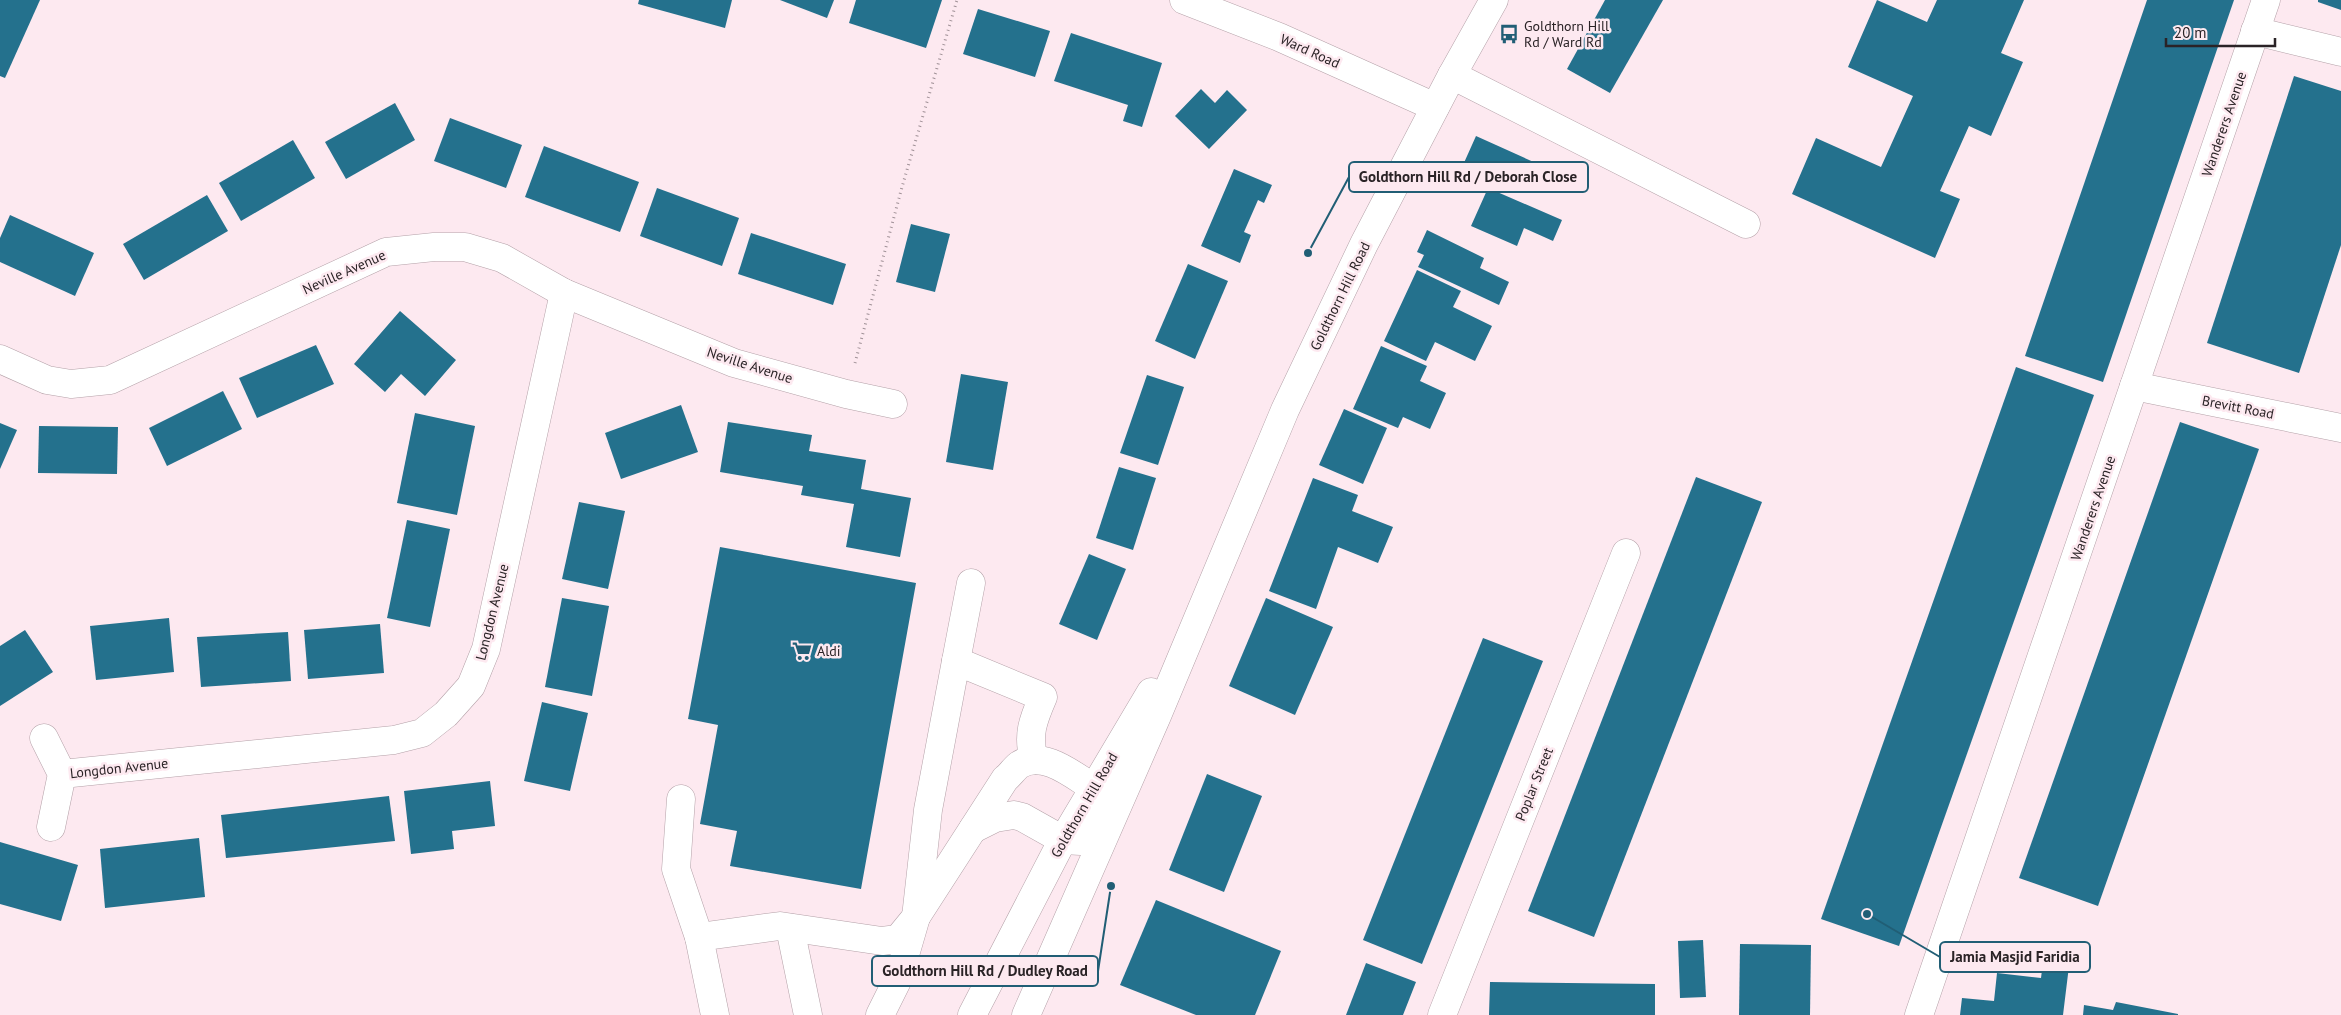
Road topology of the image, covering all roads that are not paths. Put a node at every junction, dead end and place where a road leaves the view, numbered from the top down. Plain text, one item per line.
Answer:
1 (1184, 0) edge
2 (1494, 0) edge
3 (2266, 0) edge
4 (2255, 31) junction
5 (2341, 52) edge
6 (1452, 75) junction
7 (1435, 107) junction
8 (1746, 224) dead end
9 (564, 293) junction
10 (0, 359) edge
11 (2134, 386) junction
12 (892, 404) dead end
13 (2341, 428) edge
14 (1626, 553) dead end
15 (971, 583) dead end
16 (1205, 600) junction
17 (956, 661) junction
18 (44, 738) dead end
19 (1141, 752) junction
20 (1034, 760) junction
21 (62, 774) junction
22 (1094, 788) junction
23 (681, 799) dead end
24 (51, 827) dead end
25 (973, 830) junction
26 (1063, 840) junction
27 (916, 917) junction
28 (790, 928) junction
29 (699, 937) junction
30 (715, 1015) edge
31 (808, 1015) edge
32 (880, 1015) edge
33 (972, 1015) edge
34 (1026, 1015) edge
35 (1442, 1015) edge
36 (1918, 1015) edge

1 - 7 street, Ward Road
2 - 6 street, Goldthorn Hill Road
3 - 4 street, Wanderers Avenue
4 - 5 street
4 - 11 street, Wanderers Avenue
6 - 7 street, Goldthorn Hill Road
6 - 8 street
7 - 16 street, Goldthorn Hill Road
9 - 10 street, Neville Avenue
9 - 12 street, Neville Avenue
9 - 21 street, Longdon Avenue
11 - 13 street, Brevitt Road
11 - 36 street, Wanderers Avenue
14 - 35 street, Poplar Street
15 - 17 street
16 - 19 street, Goldthorn Hill Road
16 - 22 street, Goldthorn Hill Road
17 - 20 street
17 - 27 street
18 - 21 street, Longdon Avenue
19 - 26 street
19 - 34 street, Goldthorn Hill Road
20 - 22 street
20 - 25 street
21 - 24 street, Longdon Avenue
22 - 26 street, Goldthorn Hill Road
23 - 29 street
25 - 26 street
25 - 27 street
26 - 33 street, Goldthorn Hill Road
27 - 28 street
27 - 32 street
28 - 29 street
28 - 31 street
29 - 30 street

